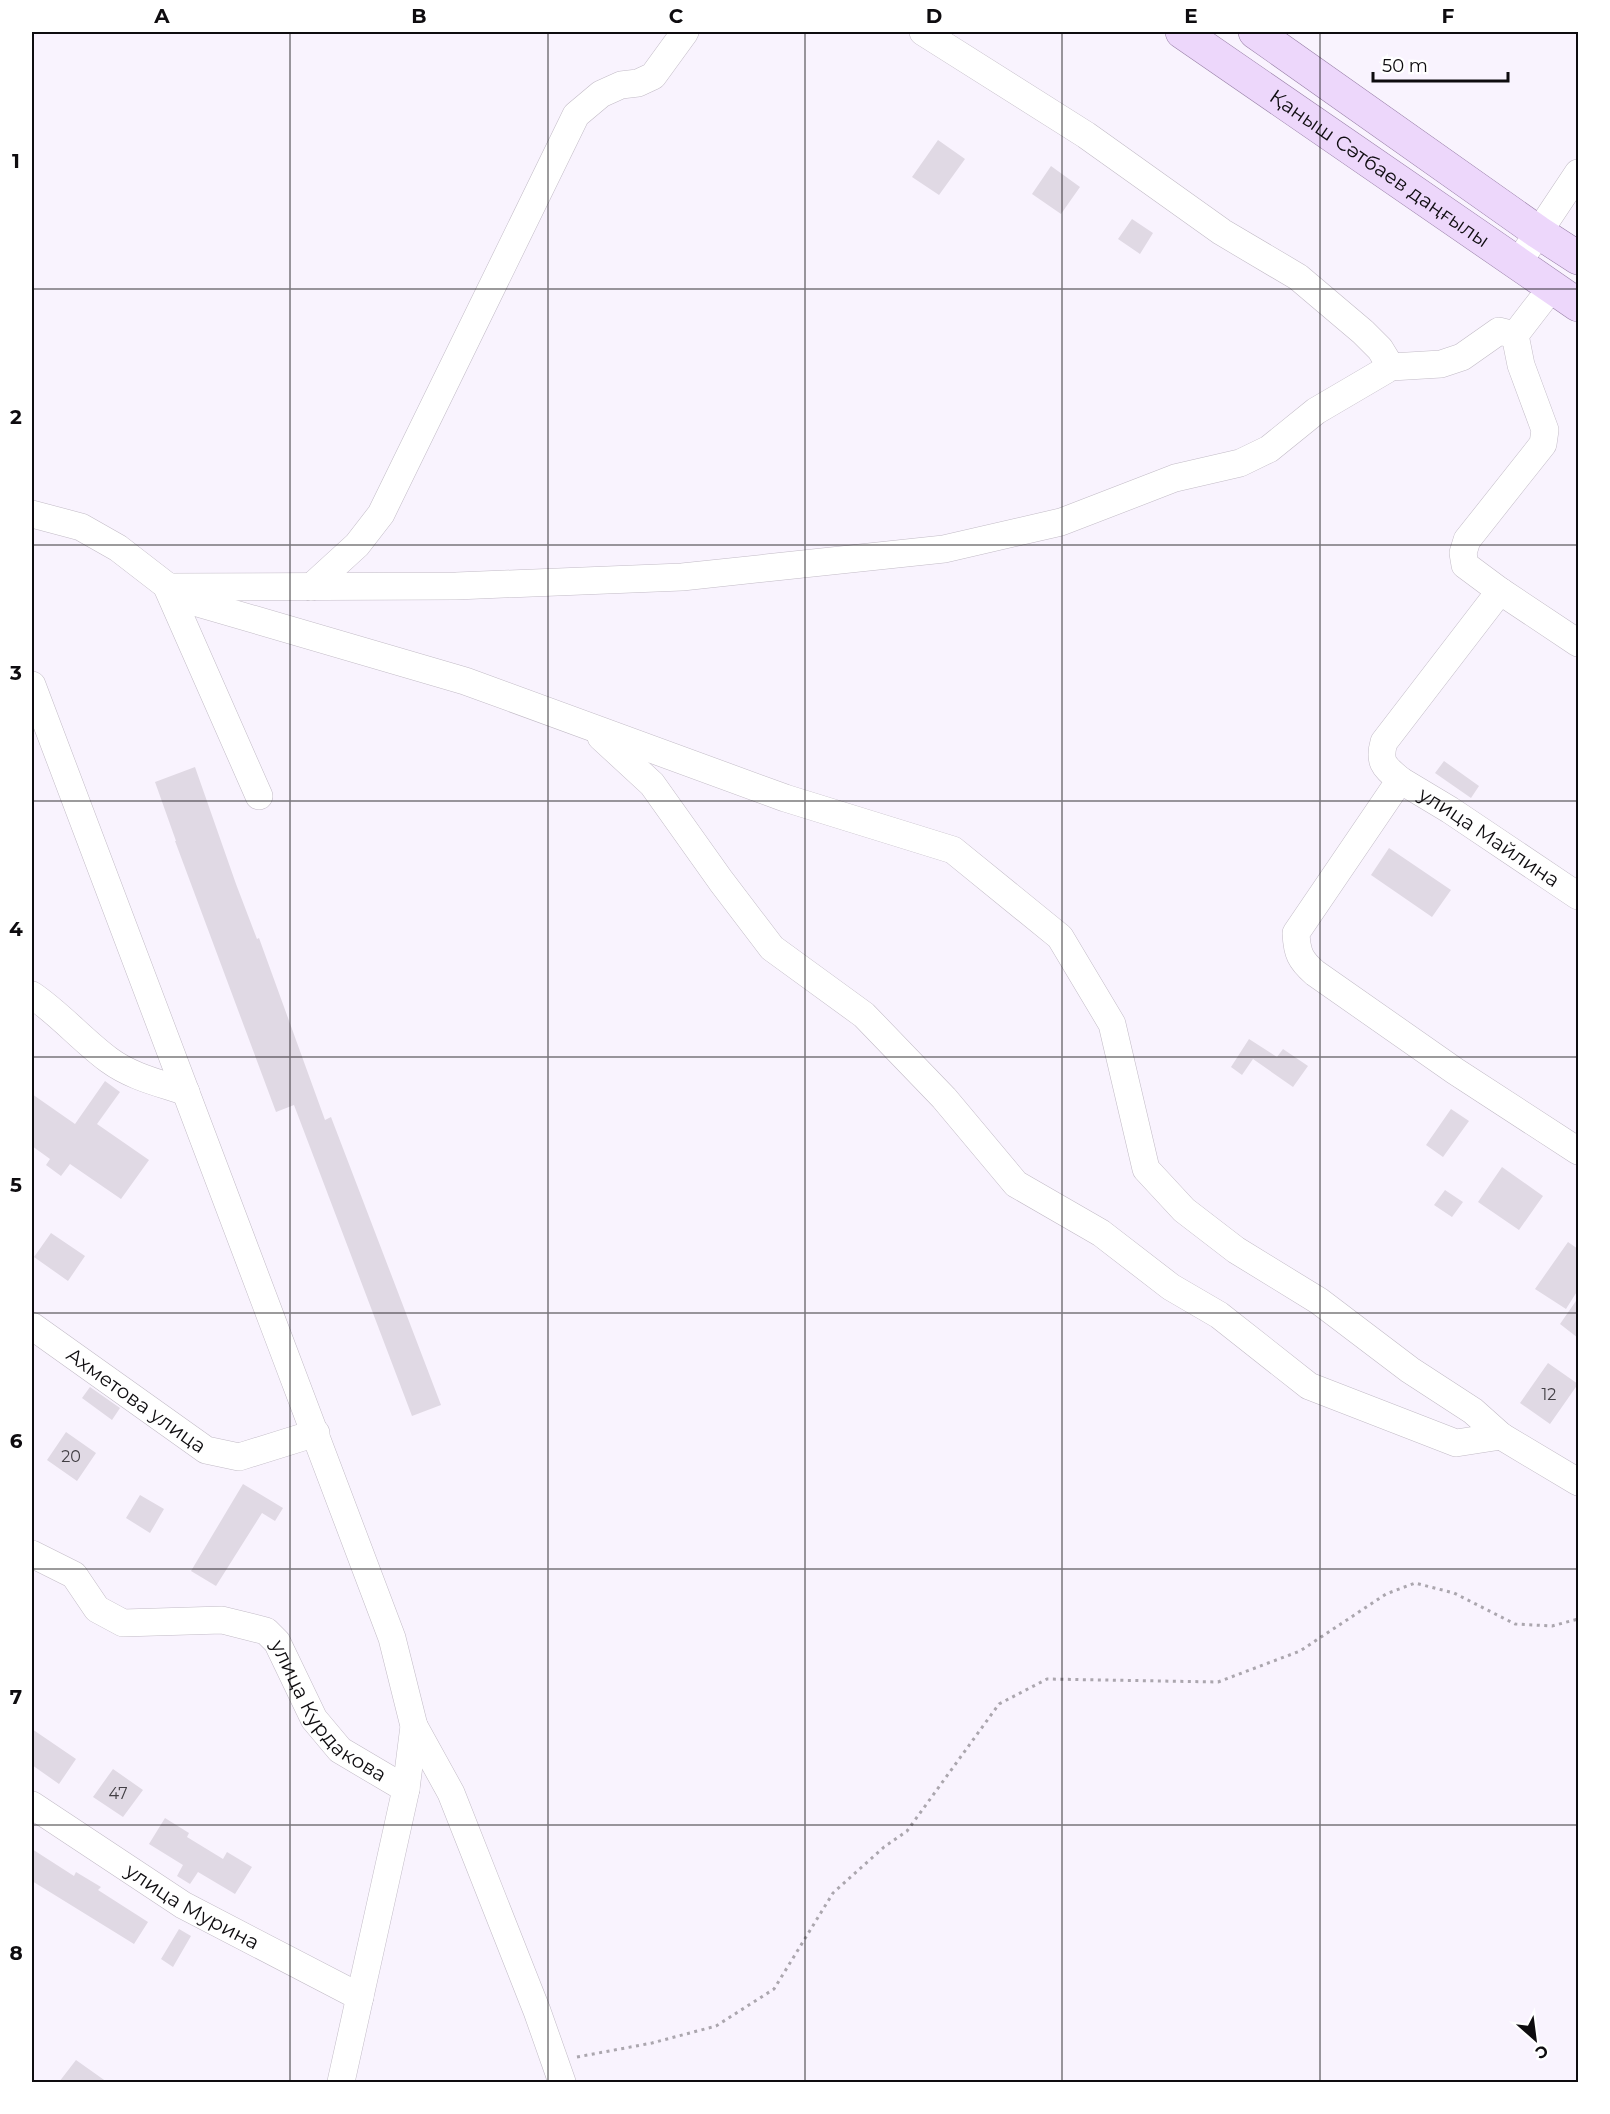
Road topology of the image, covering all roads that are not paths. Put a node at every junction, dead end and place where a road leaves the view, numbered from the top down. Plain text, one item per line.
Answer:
1 (685, 32) edge
2 (923, 32) edge
3 (1182, 32) edge
4 (1255, 32) edge
5 (1578, 173) edge
6 (1538, 232) junction
7 (1578, 258) edge
8 (1518, 263) junction
9 (1570, 296) edge
10 (1515, 335) junction
11 (1391, 367) junction
12 (32, 514) edge
13 (167, 587) junction
14 (311, 587) junction
15 (1500, 591) junction
16 (1578, 643) edge
17 (32, 685) edge
18 (591, 728) junction
19 (1400, 780) junction
20 (259, 795) dead end
21 (1578, 896) edge
22 (32, 995) edge
23 (186, 1092) junction
24 (1578, 1151) edge
25 (32, 1326) edge
26 (316, 1433) junction
27 (1501, 1436) junction
28 (1578, 1482) edge
29 (32, 1554) edge
30 (414, 1726) junction
31 (406, 1789) junction
32 (32, 1805) edge
33 (360, 1997) junction
34 (554, 2075) edge
35 (341, 2082) edge

1 - 14 street
2 - 11 street
3 - 8 main road, Қаныш Сәтбаев даңғылы
4 - 6 main road, Қаныш Сәтбаев даңғылы
5 - 6 street
6 - 7 main road, Қаныш Сәтбаев даңғылы
6 - 8 street
8 - 9 main road, Қаныш Сәтбаев даңғылы
9 - 10 street
10 - 11 street
10 - 15 street
11 - 14 street
12 - 13 street
13 - 14 street
13 - 18 street
13 - 20 street
15 - 16 street
15 - 19 street, улица Майлина
17 - 23 street
18 - 27 street
18 - 27 street
19 - 21 street, улица Майлина
19 - 24 street
22 - 23 street
23 - 26 street
25 - 26 street, Ахметова улица
26 - 30 street
27 - 28 street
29 - 31 street, улица Курдакова
30 - 31 street
30 - 34 street
31 - 33 street
32 - 33 street, улица Мурина
33 - 35 street

